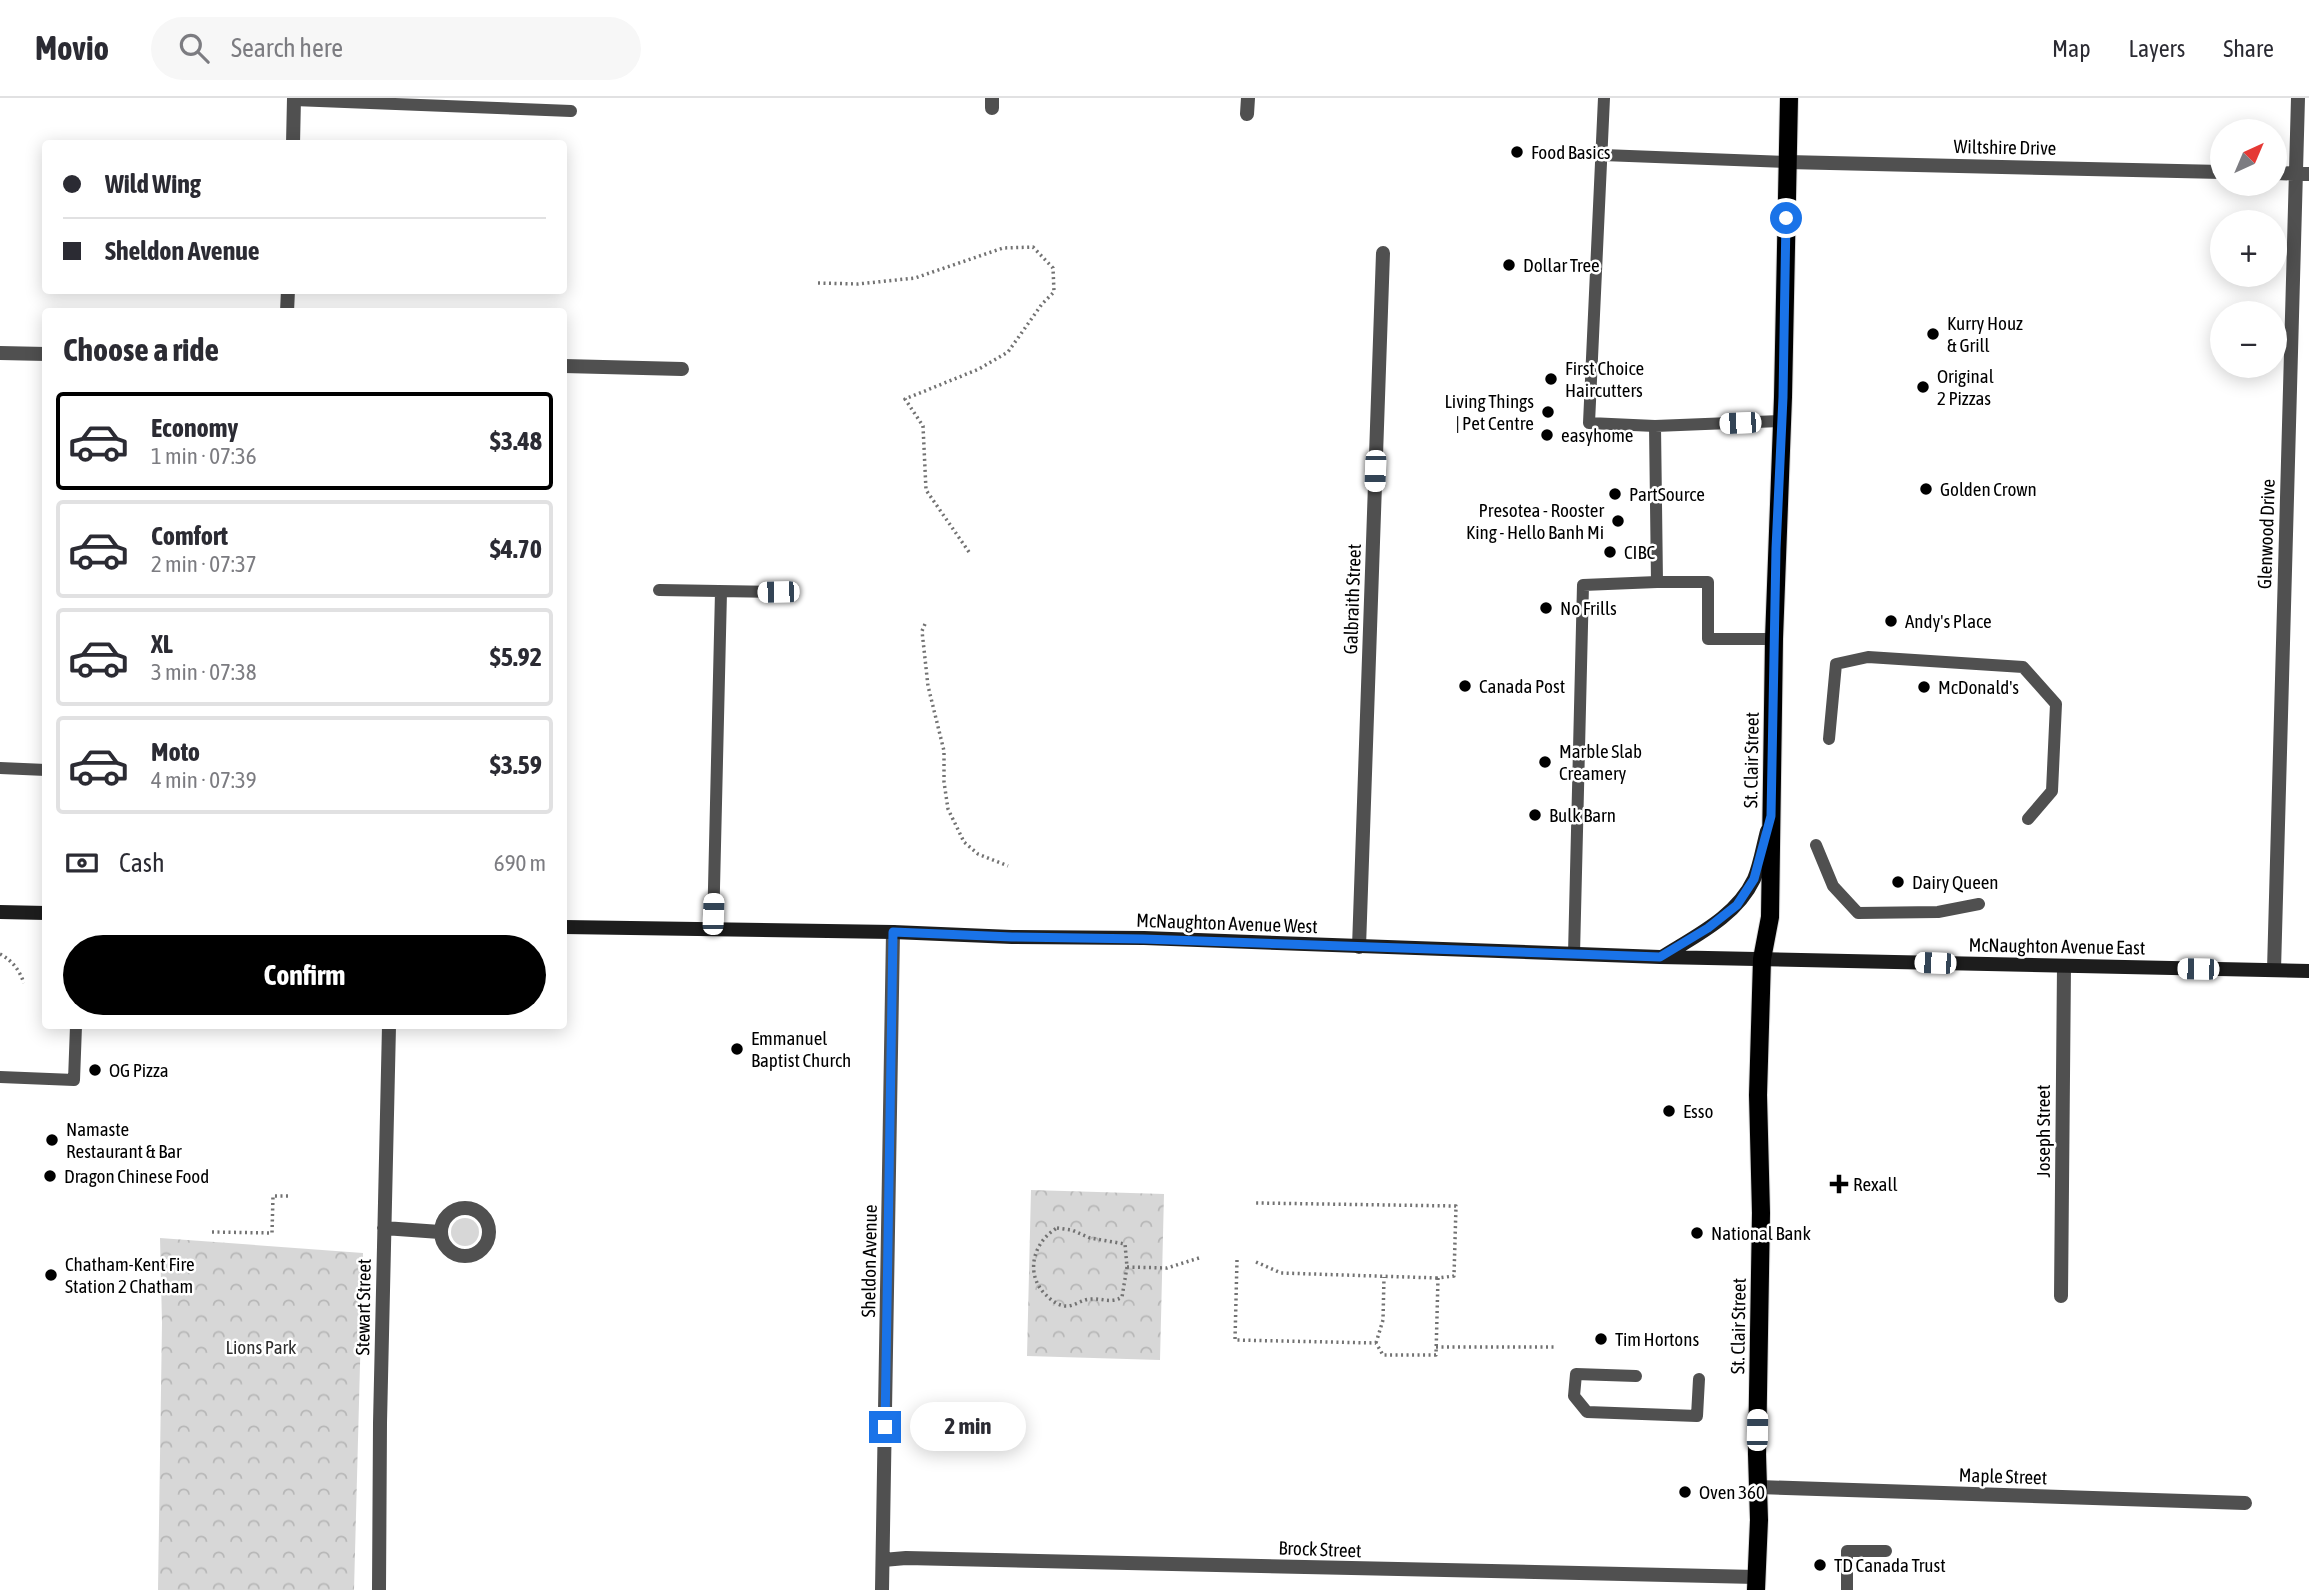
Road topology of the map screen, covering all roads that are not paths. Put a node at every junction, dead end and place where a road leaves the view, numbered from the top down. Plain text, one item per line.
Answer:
1 (1248, 98) edge
2 (1604, 98) edge
3 (1789, 98) edge
4 (2298, 98) edge
5 (294, 99) edge
6 (570, 111) dead end
7 (1247, 114) dead end
8 (293, 140) edge
9 (1603, 155) junction
10 (1787, 162) junction
11 (2210, 172) edge
12 (2302, 174) edge
13 (1383, 253) dead end
14 (0, 353) edge
15 (42, 354) edge
16 (567, 366) edge
17 (682, 369) dead end
18 (1782, 421) junction
19 (1655, 426) junction
20 (1657, 582) junction
21 (659, 590) dead end
22 (721, 592) junction
23 (778, 592) dead end
24 (1774, 639) junction
25 (1829, 739) dead end
26 (0, 768) edge
27 (42, 770) edge
28 (1771, 816) junction
29 (2028, 819) dead end
30 (1816, 845) dead end
31 (1979, 904) dead end
32 (0, 912) edge
33 (42, 913) edge
34 (567, 927) edge
35 (712, 930) junction
36 (893, 932) junction
37 (1359, 947) junction
38 (1574, 954) junction
39 (1660, 957) junction
40 (1762, 959) junction
41 (2064, 967) junction
42 (2274, 970) junction
43 (2309, 971) edge
44 (76, 1029) edge
45 (389, 1029) edge
46 (0, 1077) edge
47 (384, 1228) junction
48 (440, 1232) dead end
49 (2061, 1296) dead end
50 (1636, 1376) dead end
51 (1699, 1379) dead end
52 (1759, 1487) junction
53 (2245, 1503) dead end
54 (1886, 1552) dead end
55 (883, 1560) junction
56 (1756, 1584) edge
57 (379, 1590) edge
58 (882, 1590) edge
59 (1847, 1590) edge

1 - 7 street
2 - 9 lane
3 - 10 main road, St. Clair Street
4 - 12 street, Glenwood Drive
5 - 6 lane
5 - 8 street
9 - 10 lane
9 - 19 lane
10 - 11 street, Wiltshire Drive
10 - 18 main road, St. Clair Street
12 - 42 street, Glenwood Drive
13 - 37 street, Galbraith Street
14 - 15 street
16 - 17 street
18 - 19 lane
18 - 24 main road, St. Clair Street
19 - 20 lane
20 - 24 lane
20 - 38 lane
21 - 22 lane
22 - 23 lane
22 - 35 lane
24 - 28 main road, St. Clair Street
25 - 29 lane
26 - 27 lane
28 - 39 main road
28 - 40 main road, St. Clair Street
30 - 31 lane
32 - 33 main road
34 - 35 main road, McNaughton Avenue West
35 - 36 main road, McNaughton Avenue West
36 - 37 main road, McNaughton Avenue West
36 - 55 street, Sheldon Avenue
37 - 38 main road, McNaughton Avenue West
38 - 39 main road, McNaughton Avenue West
39 - 40 main road, McNaughton Avenue West
40 - 41 main road, McNaughton Avenue East
40 - 52 main road, St. Clair Street
41 - 42 main road, McNaughton Avenue East
41 - 49 street, Joseph Street
42 - 43 main road, McNaughton Avenue East
44 - 46 lane
45 - 47 street, Stewart Street
47 - 48 street
47 - 57 street, Stewart Street
50 - 51 lane
52 - 53 street, Maple Street
52 - 56 main road, St. Clair Street
54 - 59 lane
55 - 56 street, Brock Street
55 - 58 street, Sheldon Avenue

